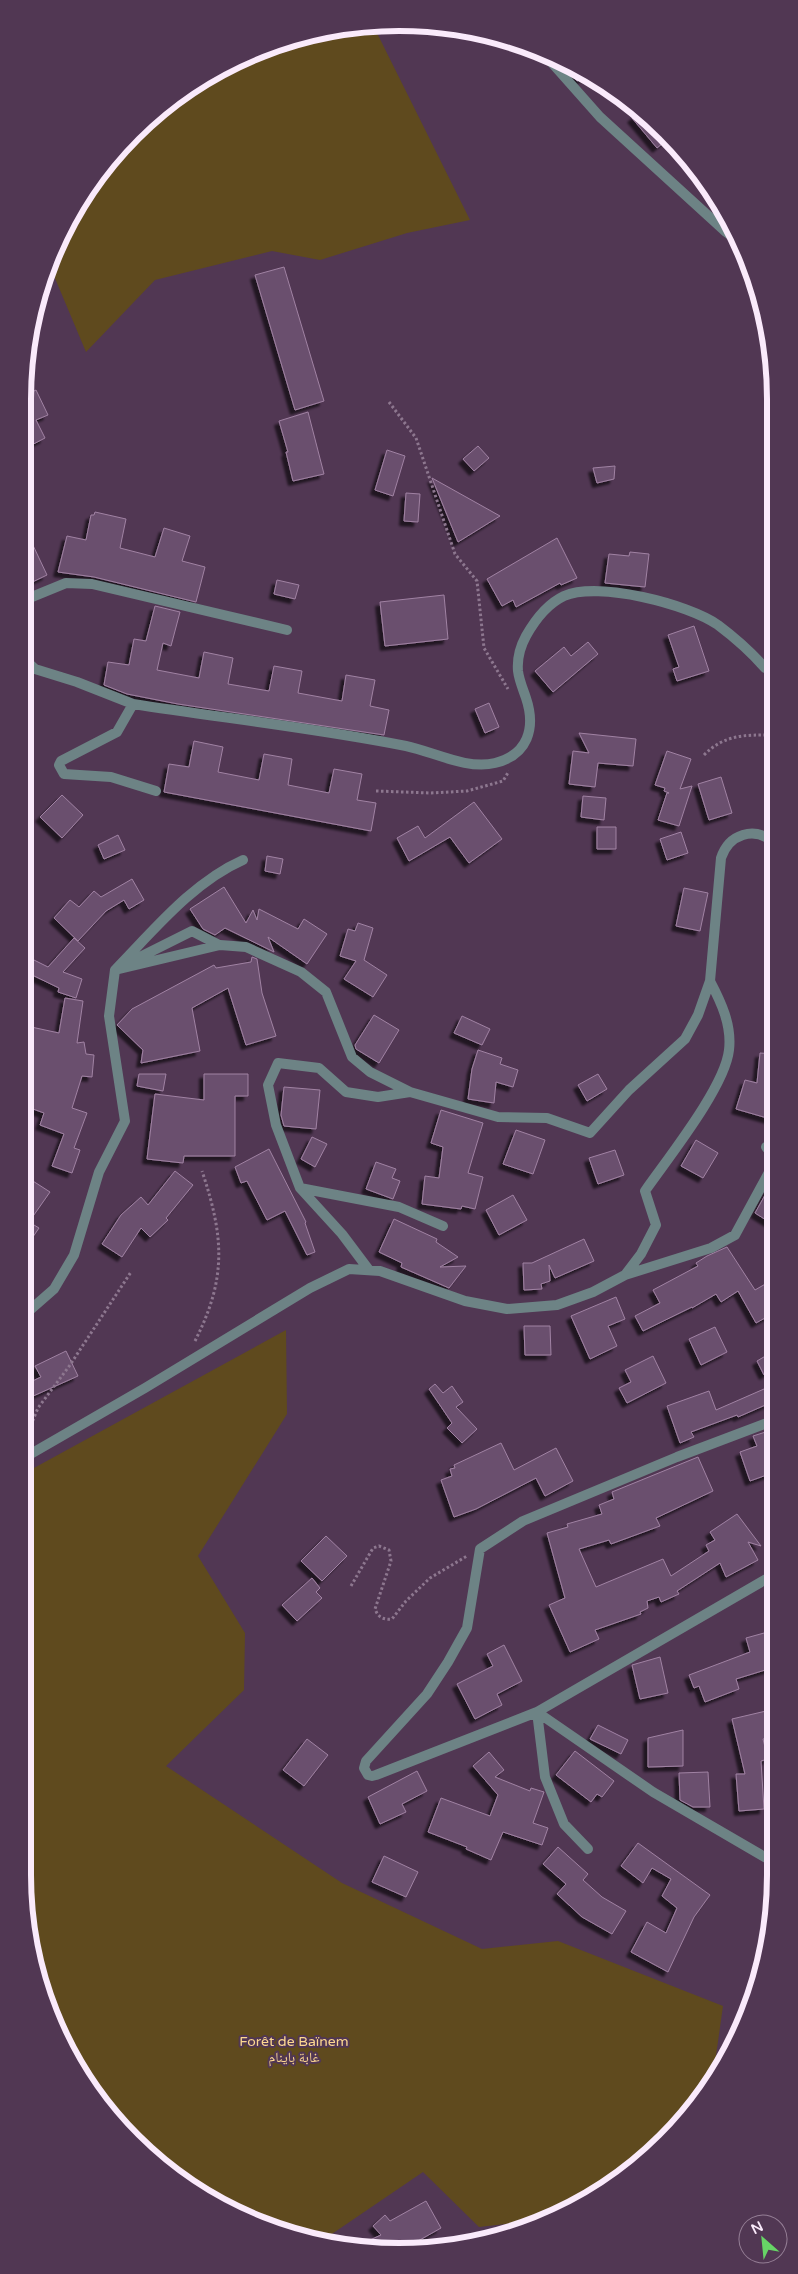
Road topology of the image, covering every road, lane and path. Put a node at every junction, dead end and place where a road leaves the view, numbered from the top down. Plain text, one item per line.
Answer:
1 (553, 65) edge
2 (721, 222) edge
3 (389, 402) dead end
4 (31, 597) edge
5 (287, 630) dead end
6 (31, 665) edge
7 (767, 668) edge
8 (512, 696) dead end
9 (133, 704) junction
10 (767, 735) edge
11 (523, 748) junction
12 (704, 755) dead end
13 (156, 791) dead end
14 (376, 791) dead end
15 (767, 838) edge
16 (243, 860) dead end
17 (219, 945) junction
18 (115, 970) junction
19 (710, 981) junction
20 (410, 1092) junction
21 (202, 1171) dead end
22 (767, 1177) edge
23 (300, 1188) junction
24 (443, 1226) dead end
25 (369, 1270) junction
26 (131, 1272) dead end
27 (625, 1276) junction
28 (31, 1309) edge
29 (184, 1365) junction
30 (767, 1423) edge
31 (31, 1424) edge
32 (31, 1454) edge
33 (480, 1549) junction
34 (767, 1579) edge
35 (351, 1586) dead end
36 (537, 1712) junction
37 (588, 1849) dead end
38 (767, 1858) edge

1 - 2 street
3 - 8 path
4 - 5 street
6 - 9 street
7 - 11 street
9 - 11 street
9 - 13 street
10 - 12 path
11 - 14 path
15 - 19 street
16 - 18 street
17 - 18 street
17 - 18 street
17 - 20 street
18 - 28 street
19 - 20 street
19 - 27 street
20 - 23 street
21 - 29 path
22 - 27 street
23 - 24 street
23 - 25 street
25 - 27 street
25 - 29 street
26 - 31 path
29 - 32 street
30 - 33 street
33 - 35 path
33 - 36 street
34 - 36 street
36 - 37 street
36 - 38 street

